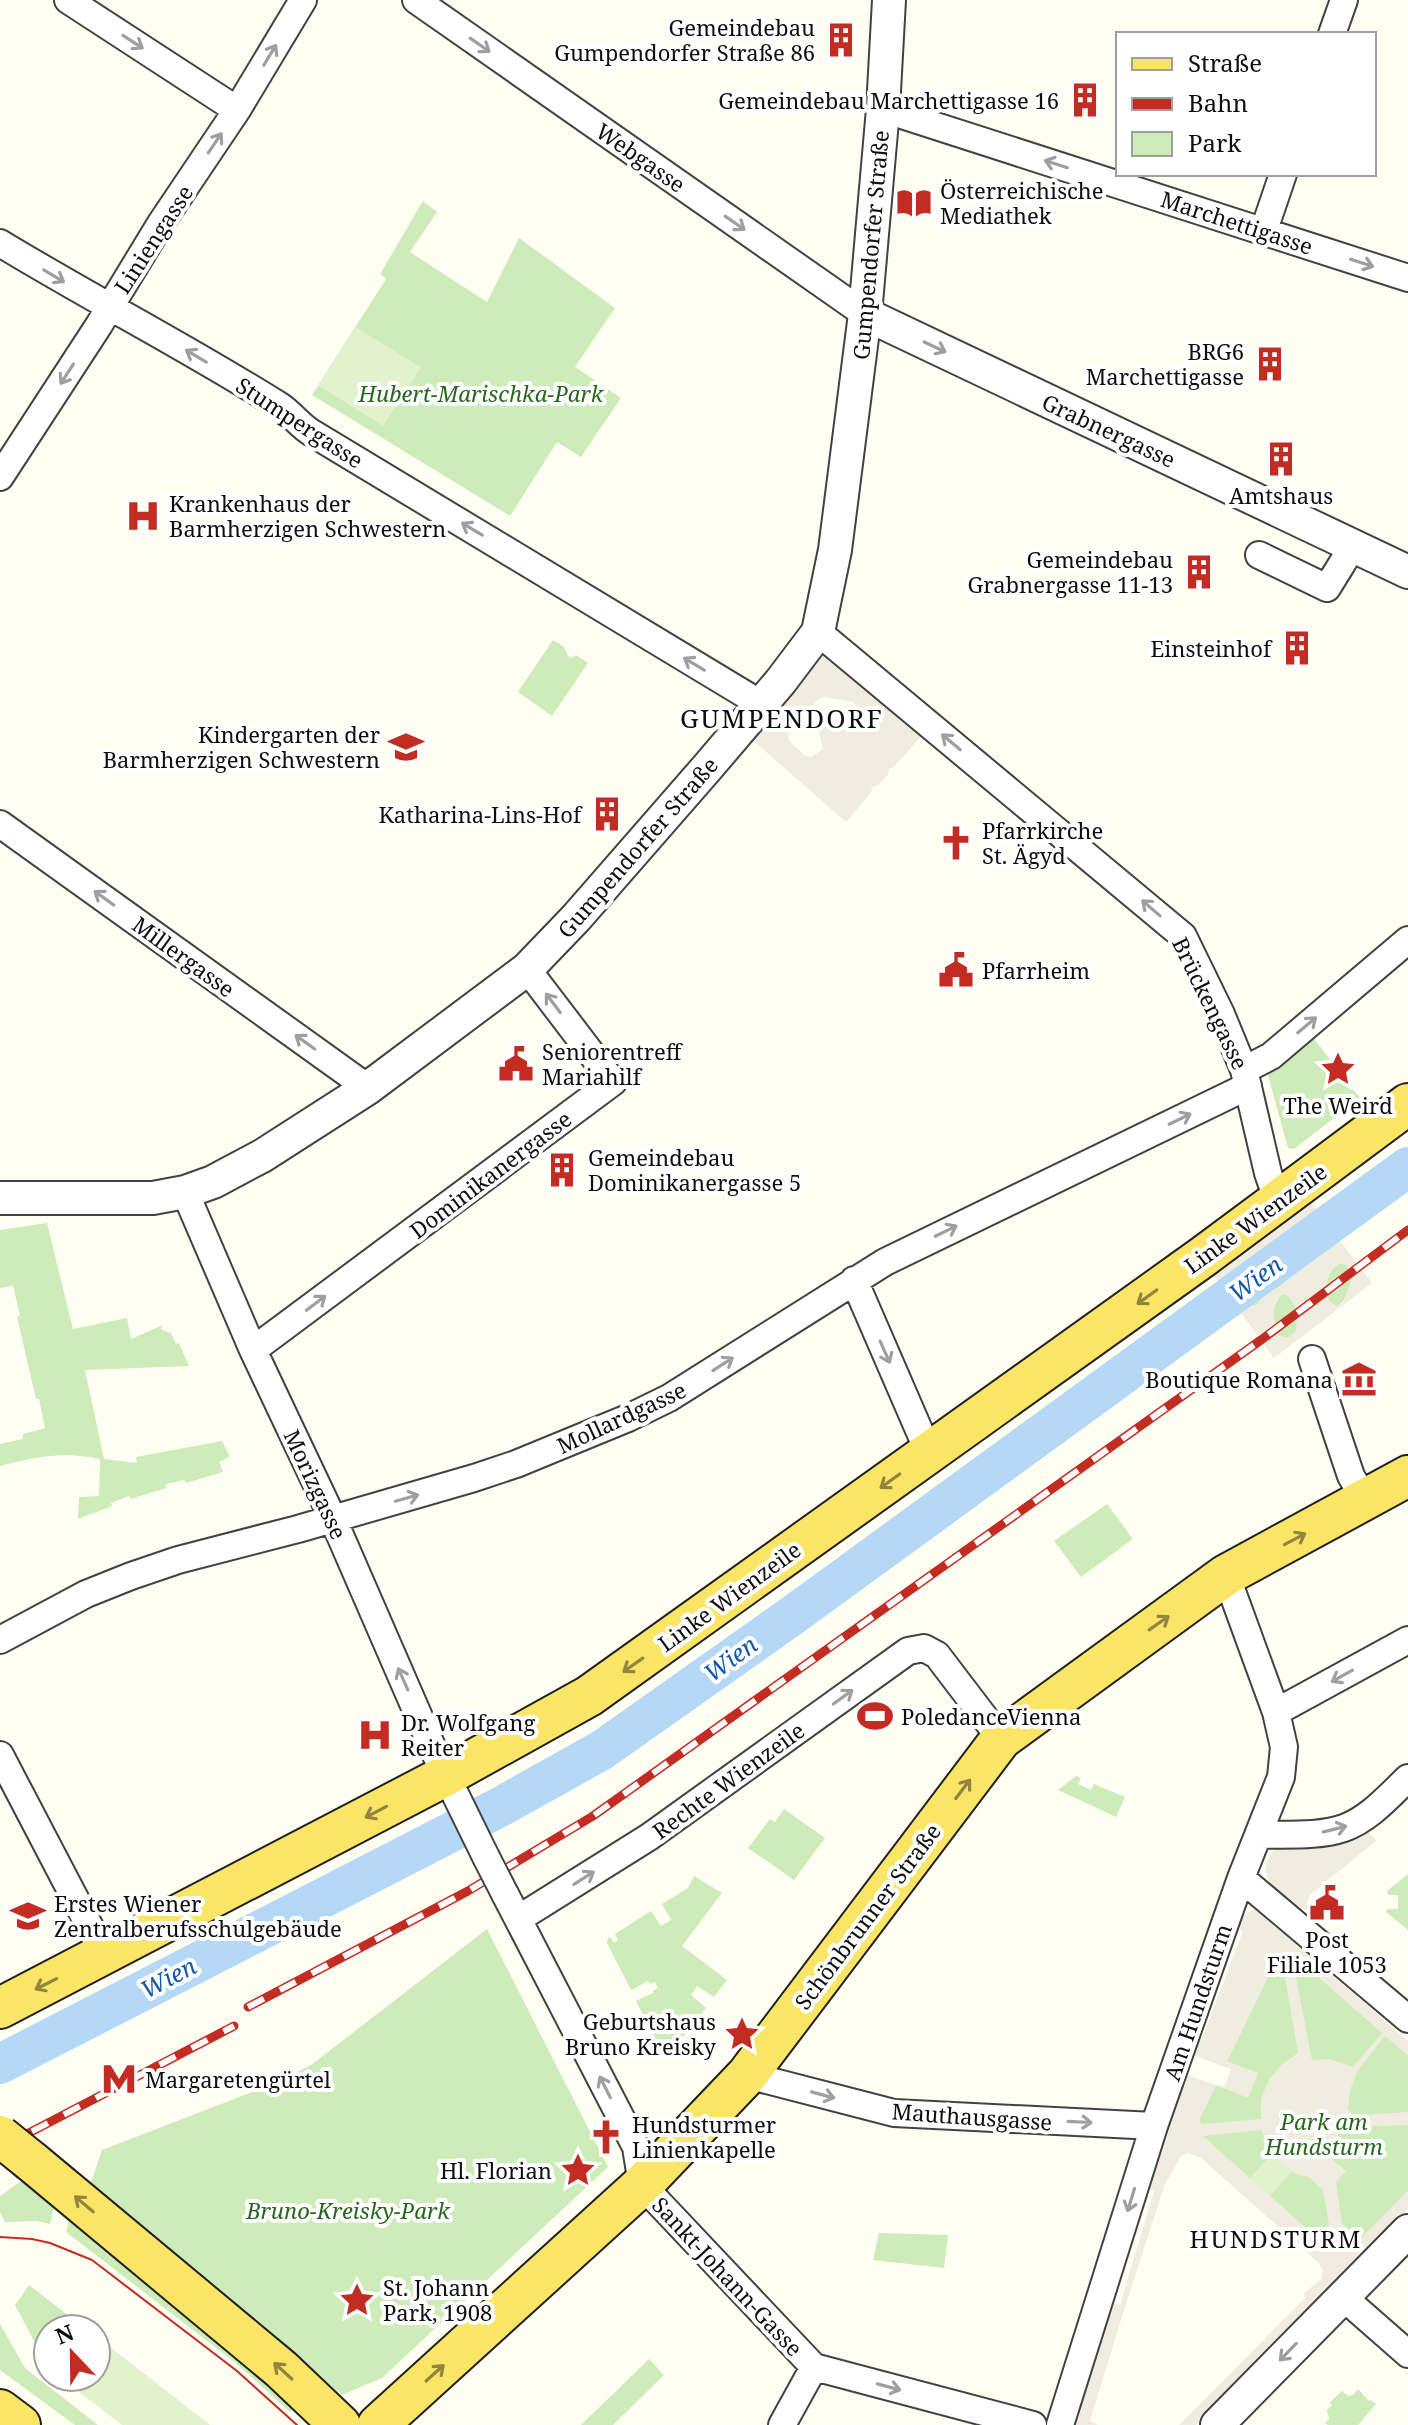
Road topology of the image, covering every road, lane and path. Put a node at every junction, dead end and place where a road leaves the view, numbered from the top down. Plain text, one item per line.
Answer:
1 (68, 0) edge
2 (303, 0) edge
3 (416, 0) edge
4 (889, 0) edge
5 (1344, 0) edge
6 (1333, 32) edge
7 (883, 109) junction
8 (237, 110) junction
9 (1282, 176) edge
10 (1264, 230) junction
11 (0, 243) edge
12 (1408, 278) edge
13 (109, 308) junction
14 (865, 314) junction
15 (0, 477) edge
16 (1353, 546) junction
17 (1259, 555) dead end
18 (1408, 572) edge
19 (818, 632) junction
20 (761, 704) junction
21 (0, 824) edge
22 (1408, 940) edge
23 (527, 969) junction
24 (1246, 1078) junction
25 (368, 1088) junction
26 (1408, 1104) edge
27 (185, 1192) junction
28 (0, 1198) edge
29 (1278, 1202) junction
30 (854, 1280) junction
31 (253, 1350) junction
32 (1312, 1359) dead end
33 (929, 1453) junction
34 (1408, 1476) edge
35 (1365, 1500) junction
36 (333, 1519) junction
37 (1226, 1575) junction
38 (0, 1640) edge
39 (1408, 1640) edge
40 (1276, 1712) junction
41 (1001, 1739) junction
42 (0, 1755) edge
43 (1408, 1778) edge
44 (449, 1784) junction
45 (1258, 1835) junction
46 (1241, 1878) junction
47 (505, 1894) joint
48 (518, 1919) junction
49 (104, 1954) junction
50 (0, 2008) edge
51 (1408, 2019) edge
52 (747, 2075) junction
53 (1154, 2126) junction
54 (0, 2136) edge
55 (642, 2185) junction
56 (1408, 2231) edge
57 (1343, 2297) junction
58 (1408, 2354) edge
59 (814, 2367) junction
60 (0, 2410) edge
61 (20, 2425) edge
62 (340, 2425) edge
63 (378, 2425) edge
64 (782, 2425) edge
65 (1033, 2425) edge
66 (1060, 2425) edge
67 (1217, 2425) edge

1 -> 8 street
8 -> 2 street, Liniengasse
3 -> 14 street, Webgasse
4 - 7 street, Gumpendorfer Straße
5 - 6 street
10 -> 7 street, Marchettigasse
7 - 14 street, Gumpendorfer Straße
13 -> 8 street, Liniengasse
9 - 10 street
10 -> 12 street, Marchettigasse
11 -> 13 street, Stumpergasse
13 -> 15 street, Liniengasse
20 -> 13 street, Stumpergasse
14 -> 16 street, Grabnergasse
14 - 19 street, Gumpendorfer Straße
16 - 17 street
16 - 18 street, Grabnergasse
19 - 20 street, Gumpendorfer Straße
24 -> 19 street, Brückengasse
20 - 23 street, Gumpendorfer Straße
25 -> 21 street, Millergasse
24 -> 22 street, Mollardgasse
23 - 25 street, Gumpendorfer Straße
31 -> 23 street, Dominikanergasse
24 - 29 street, Brückengasse
30 -> 24 street, Mollardgasse
25 - 27 street, Gumpendorfer Straße
26 - 29 main road, Linke Wienzeile
27 - 28 street, Gumpendorfer Straße
27 - 31 street, Morizgasse
29 -> 33 main road, Linke Wienzeile
30 -> 33 street
36 -> 30 street, Mollardgasse
31 - 36 street, Morizgasse
32 - 35 street
33 -> 44 main road, Linke Wienzeile
34 - 35 main road, Schönbrunner Straße
37 -> 35 main road, Schönbrunner Straße
36 - 38 street, Mollardgasse
44 -> 36 street, Morizgasse
37 - 40 street, Am Hundsturm
41 -> 37 main road, Schönbrunner Straße
39 -> 40 street
40 - 45 street, Am Hundsturm
48 -> 41 street, Rechte Wienzeile
52 -> 41 main road, Schönbrunner Straße
42 - 49 street
45 -> 43 street
44 - 47 street, Morizgasse, bridge
44 -> 49 main road, Linke Wienzeile
45 - 46 street, Am Hundsturm
46 - 51 street
46 - 53 street, Am Hundsturm
47 - 48 street, Sankt-Johann-Gasse
55 -> 48 street, Sankt-Johann-Gasse
49 -> 50 main road, Linke Wienzeile
52 -> 53 street, Mauthausgasse
52 - 55 main road, Schönbrunner Straße
53 -> 66 street, Am Hundsturm
62 -> 54 main road, bridge
55 - 59 street, Sankt-Johann-Gasse
63 -> 55 main road, Schönbrunner Straße
56 - 57 street
57 - 58 street
57 -> 67 street
59 - 64 street
59 -> 65 street, Sankt-Johann-Gasse
60 - 61 main road

